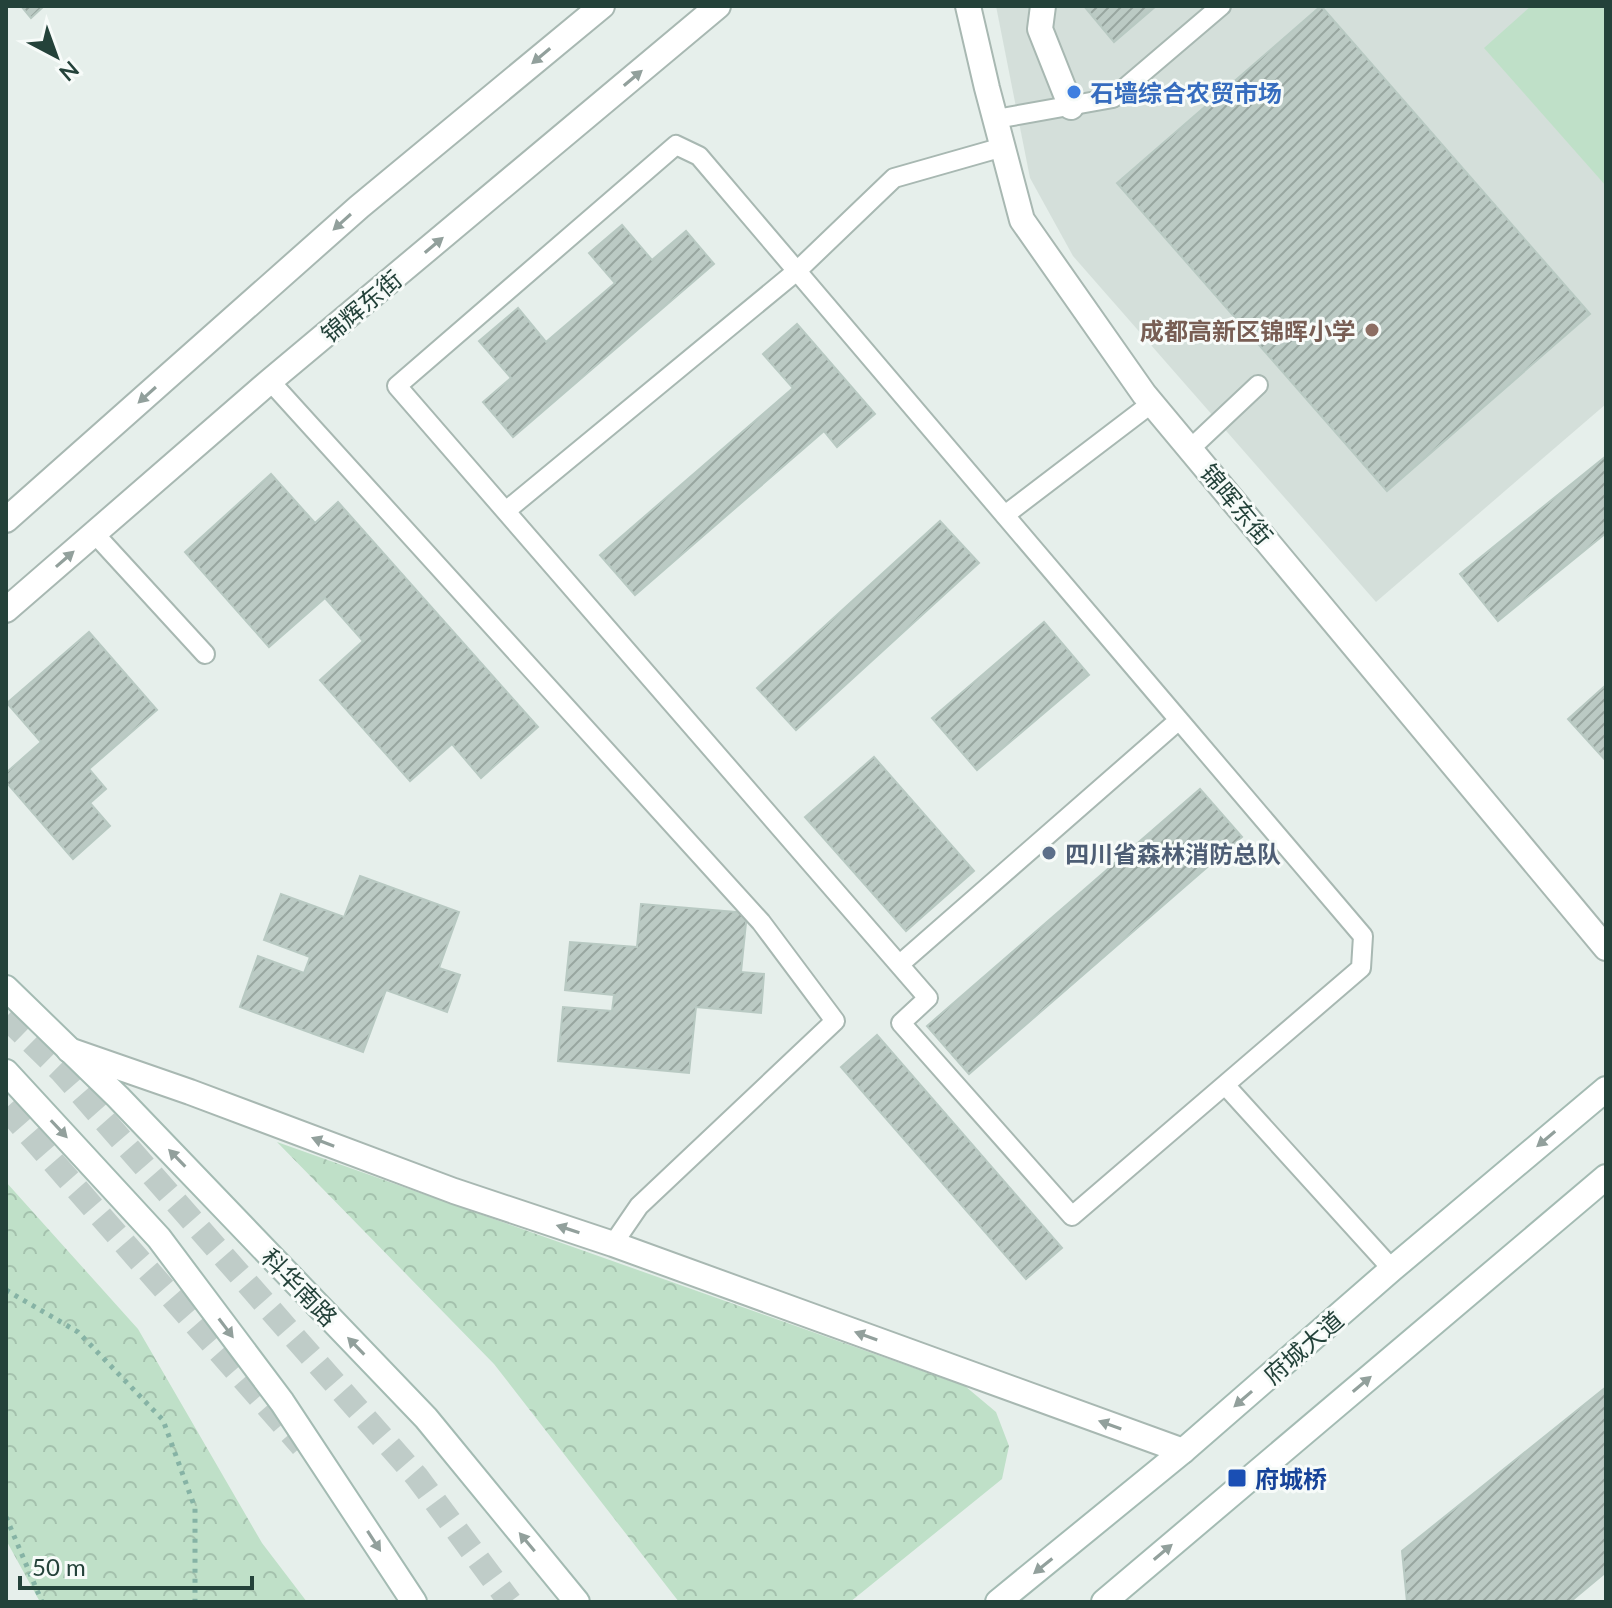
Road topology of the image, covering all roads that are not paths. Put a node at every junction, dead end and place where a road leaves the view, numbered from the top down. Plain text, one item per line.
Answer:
1 (602, 6) edge
2 (968, 6) edge
3 (1043, 6) edge
4 (1221, 6) edge
5 (716, 7) edge
6 (1071, 107) junction
7 (996, 119) junction
8 (1003, 147) junction
9 (798, 270) junction
10 (270, 381) junction
11 (1258, 385) dead end
12 (1152, 403) junction
13 (1190, 449) junction
14 (507, 510) junction
15 (1005, 515) junction
16 (6, 520) edge
17 (94, 533) junction
18 (6, 610) edge
19 (205, 654) dead end
20 (1179, 720) junction
21 (1606, 948) edge
22 (900, 964) junction
23 (6, 988) edge
24 (69, 1050) junction
25 (6, 1072) edge
26 (1226, 1086) junction
27 (1606, 1089) edge
28 (1606, 1177) edge
29 (613, 1244) junction
30 (1392, 1269) junction
31 (1183, 1451) junction
32 (414, 1602) edge
33 (577, 1602) edge
34 (998, 1602) edge
35 (1104, 1602) edge

1 -> 16 street
2 - 7 street, 锦晖东街
3 - 6 street
4 - 6 lane
10 -> 5 street, 锦辉东街
6 - 7 lane
7 - 8 street, 锦晖东街
8 - 9 lane
8 - 12 street, 锦晖东街
9 - 14 lane
9 - 14 lane
9 - 15 lane
10 - 17 street, 锦辉东街
10 - 29 lane
11 - 13 lane
12 - 13 street, 锦晖东街
12 - 15 lane
13 - 21 street, 锦晖东街
14 - 22 lane
15 - 20 lane
18 -> 17 street, 锦辉东街
17 - 19 lane
20 - 22 lane
20 - 26 lane
22 - 26 lane
23 - 24 street, 科华南路
29 -> 24 street
33 -> 24 street, 科华南路
25 -> 32 street
26 - 30 lane
27 -> 30 street, 府城大道
35 -> 28 street
31 -> 29 street
30 -> 31 street, 府城大道
31 -> 34 street, 府城大道

